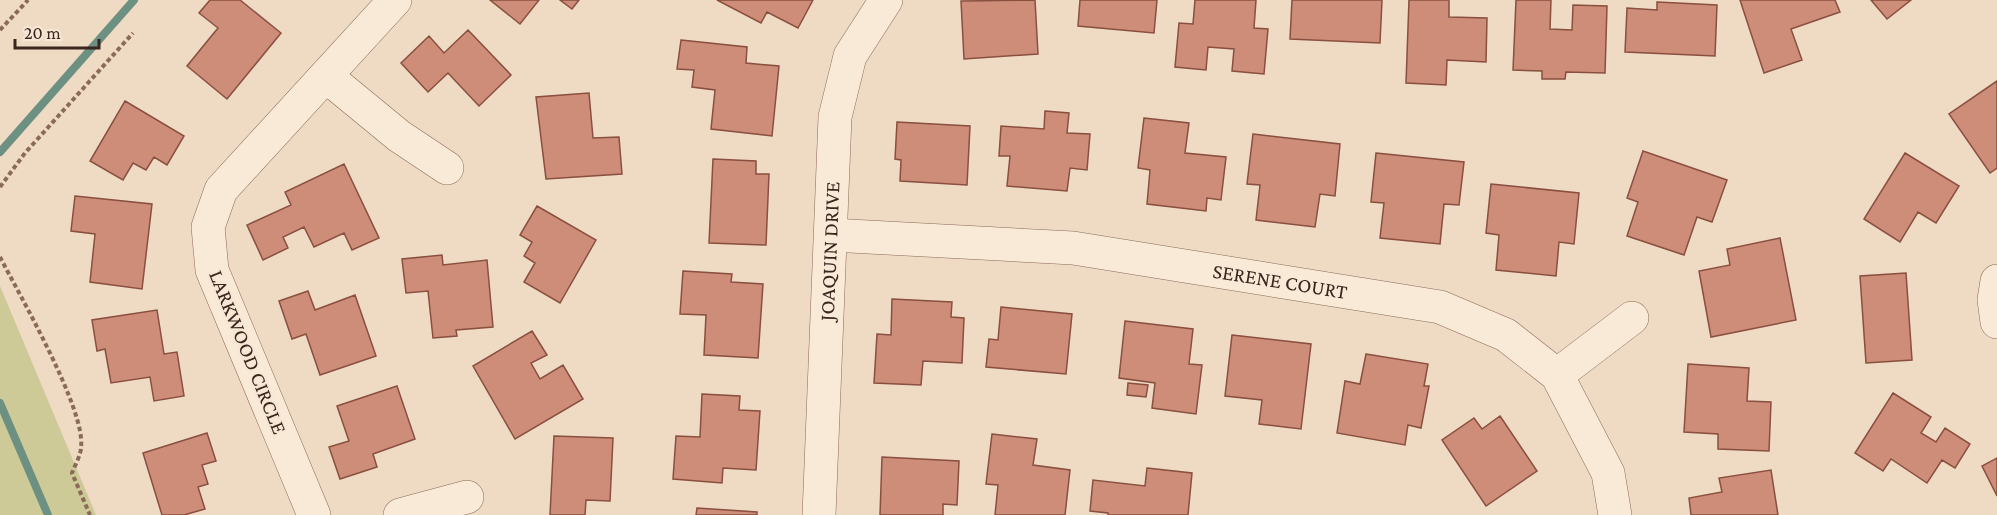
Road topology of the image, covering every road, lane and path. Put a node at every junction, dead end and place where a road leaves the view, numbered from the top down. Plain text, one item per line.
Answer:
1 (28, 0) edge
2 (395, 0) edge
3 (886, 0) edge
4 (0, 30) edge
5 (133, 33) dead end
6 (326, 76) junction
7 (447, 168) dead end
8 (0, 187) edge
9 (831, 235) junction
10 (0, 257) edge
11 (1997, 281) edge
12 (1632, 318) dead end
13 (1997, 322) edge
14 (1557, 375) junction
15 (467, 497) dead end
16 (90, 515) edge
17 (314, 515) edge
18 (400, 515) edge
19 (819, 515) edge
20 (1615, 515) edge

1 - 4 path
2 - 6 street, LARKWOOD CIRCLE
3 - 9 street, JOAQUIN DRIVE
5 - 8 path
6 - 7 street
6 - 17 street, LARKWOOD CIRCLE
9 - 14 street, SERENE COURT
9 - 19 street, JOAQUIN DRIVE
10 - 16 path
11 - 13 street
12 - 14 street
14 - 20 street, SERENE COURT
15 - 18 street

